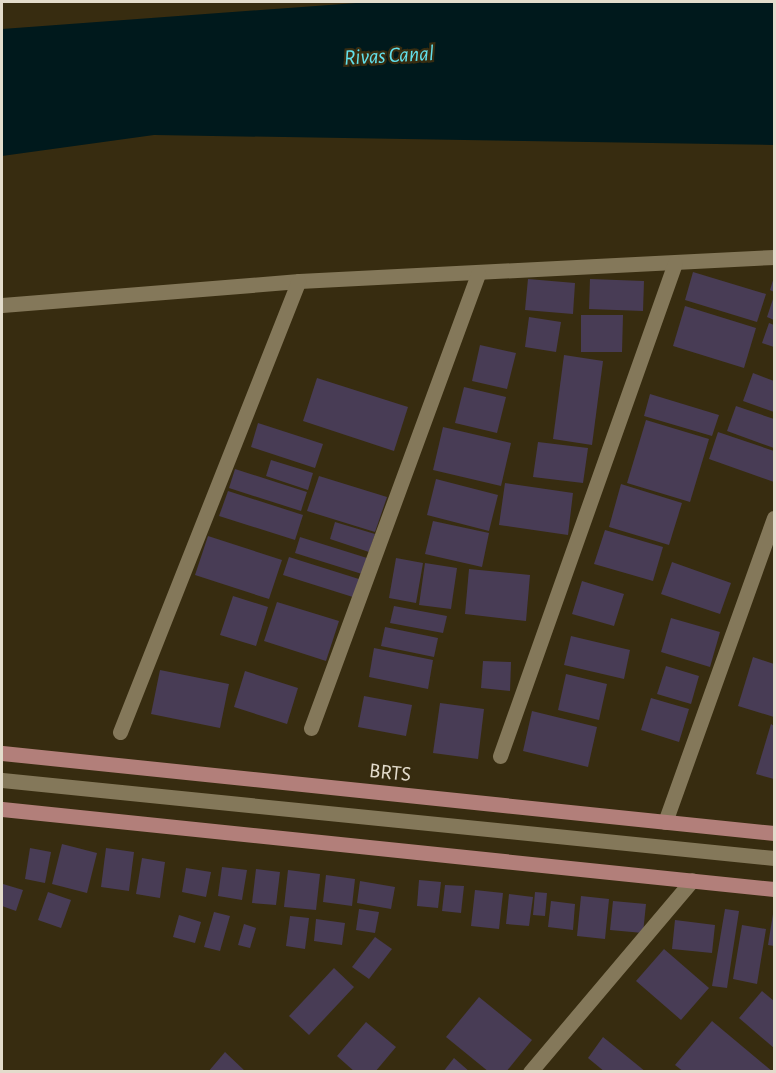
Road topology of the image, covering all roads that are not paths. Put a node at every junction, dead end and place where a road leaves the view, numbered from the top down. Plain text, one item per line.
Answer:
1 (774, 257) edge
2 (675, 263) junction
3 (478, 274) junction
4 (299, 281) junction
5 (2, 305) edge
6 (774, 518) edge
7 (768, 555) edge
8 (311, 728) dead end
9 (120, 732) dead end
10 (2, 753) edge
11 (500, 756) dead end
12 (2, 780) edge
13 (2, 809) edge
14 (665, 822) junction
15 (774, 833) edge
16 (774, 858) edge
17 (692, 880) junction
18 (774, 889) edge
19 (530, 1071) edge

1 - 2 street
2 - 3 street
2 - 11 street
3 - 4 street
3 - 8 street
4 - 5 street
4 - 9 street
6 - 7 street
7 - 14 street
10 - 14 main road, BRTS
12 - 16 street
13 - 17 main road
14 - 15 main road, BRTS
17 - 18 main road
17 - 19 street

